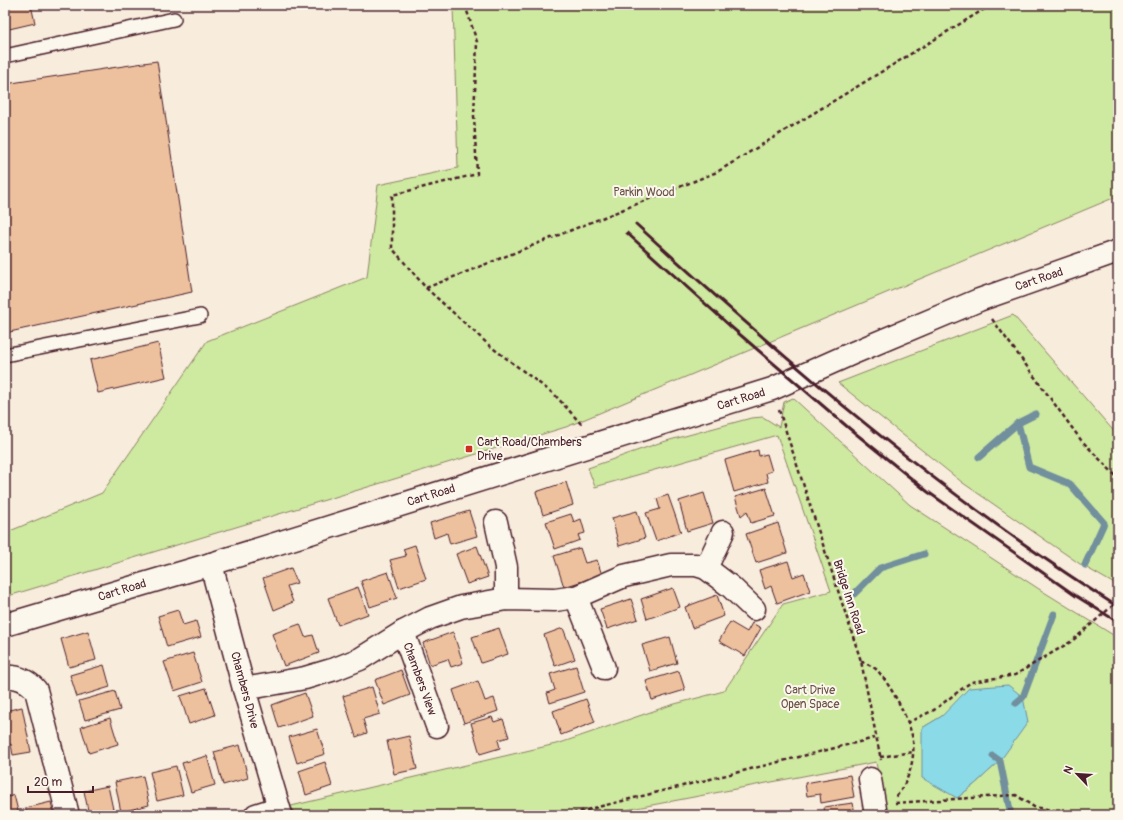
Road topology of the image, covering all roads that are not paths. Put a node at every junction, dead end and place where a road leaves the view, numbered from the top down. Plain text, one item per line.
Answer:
1 (174, 19) dead end
2 (5, 56) edge
3 (1118, 251) edge
4 (200, 316) dead end
5 (5, 355) edge
6 (496, 522) dead end
7 (722, 532) dead end
8 (211, 564) junction
9 (706, 568) junction
10 (576, 597) junction
11 (506, 599) junction
12 (754, 609) dead end
13 (5, 625) edge
14 (403, 632) junction
15 (604, 668) dead end
16 (5, 677) edge
17 (244, 690) junction
18 (437, 726) dead end
19 (876, 771) road end
20 (280, 811) edge
21 (68, 815) edge
22 (256, 815) edge
23 (876, 815) edge

1 - 2 lane
3 - 8 street, Cart Road
4 - 5 lane
6 - 11 street
7 - 9 street
8 - 13 street, Cart Road
8 - 17 street, Chambers Drive
9 - 10 street, Chambers View
9 - 12 street, Chambers View
10 - 11 street, Chambers View
10 - 15 street
11 - 14 street, Chambers View
14 - 17 street, Chambers View
14 - 18 street, Chambers View
16 - 21 street
17 - 20 street, Chambers Drive
19 - 23 street
20 - 22 street

